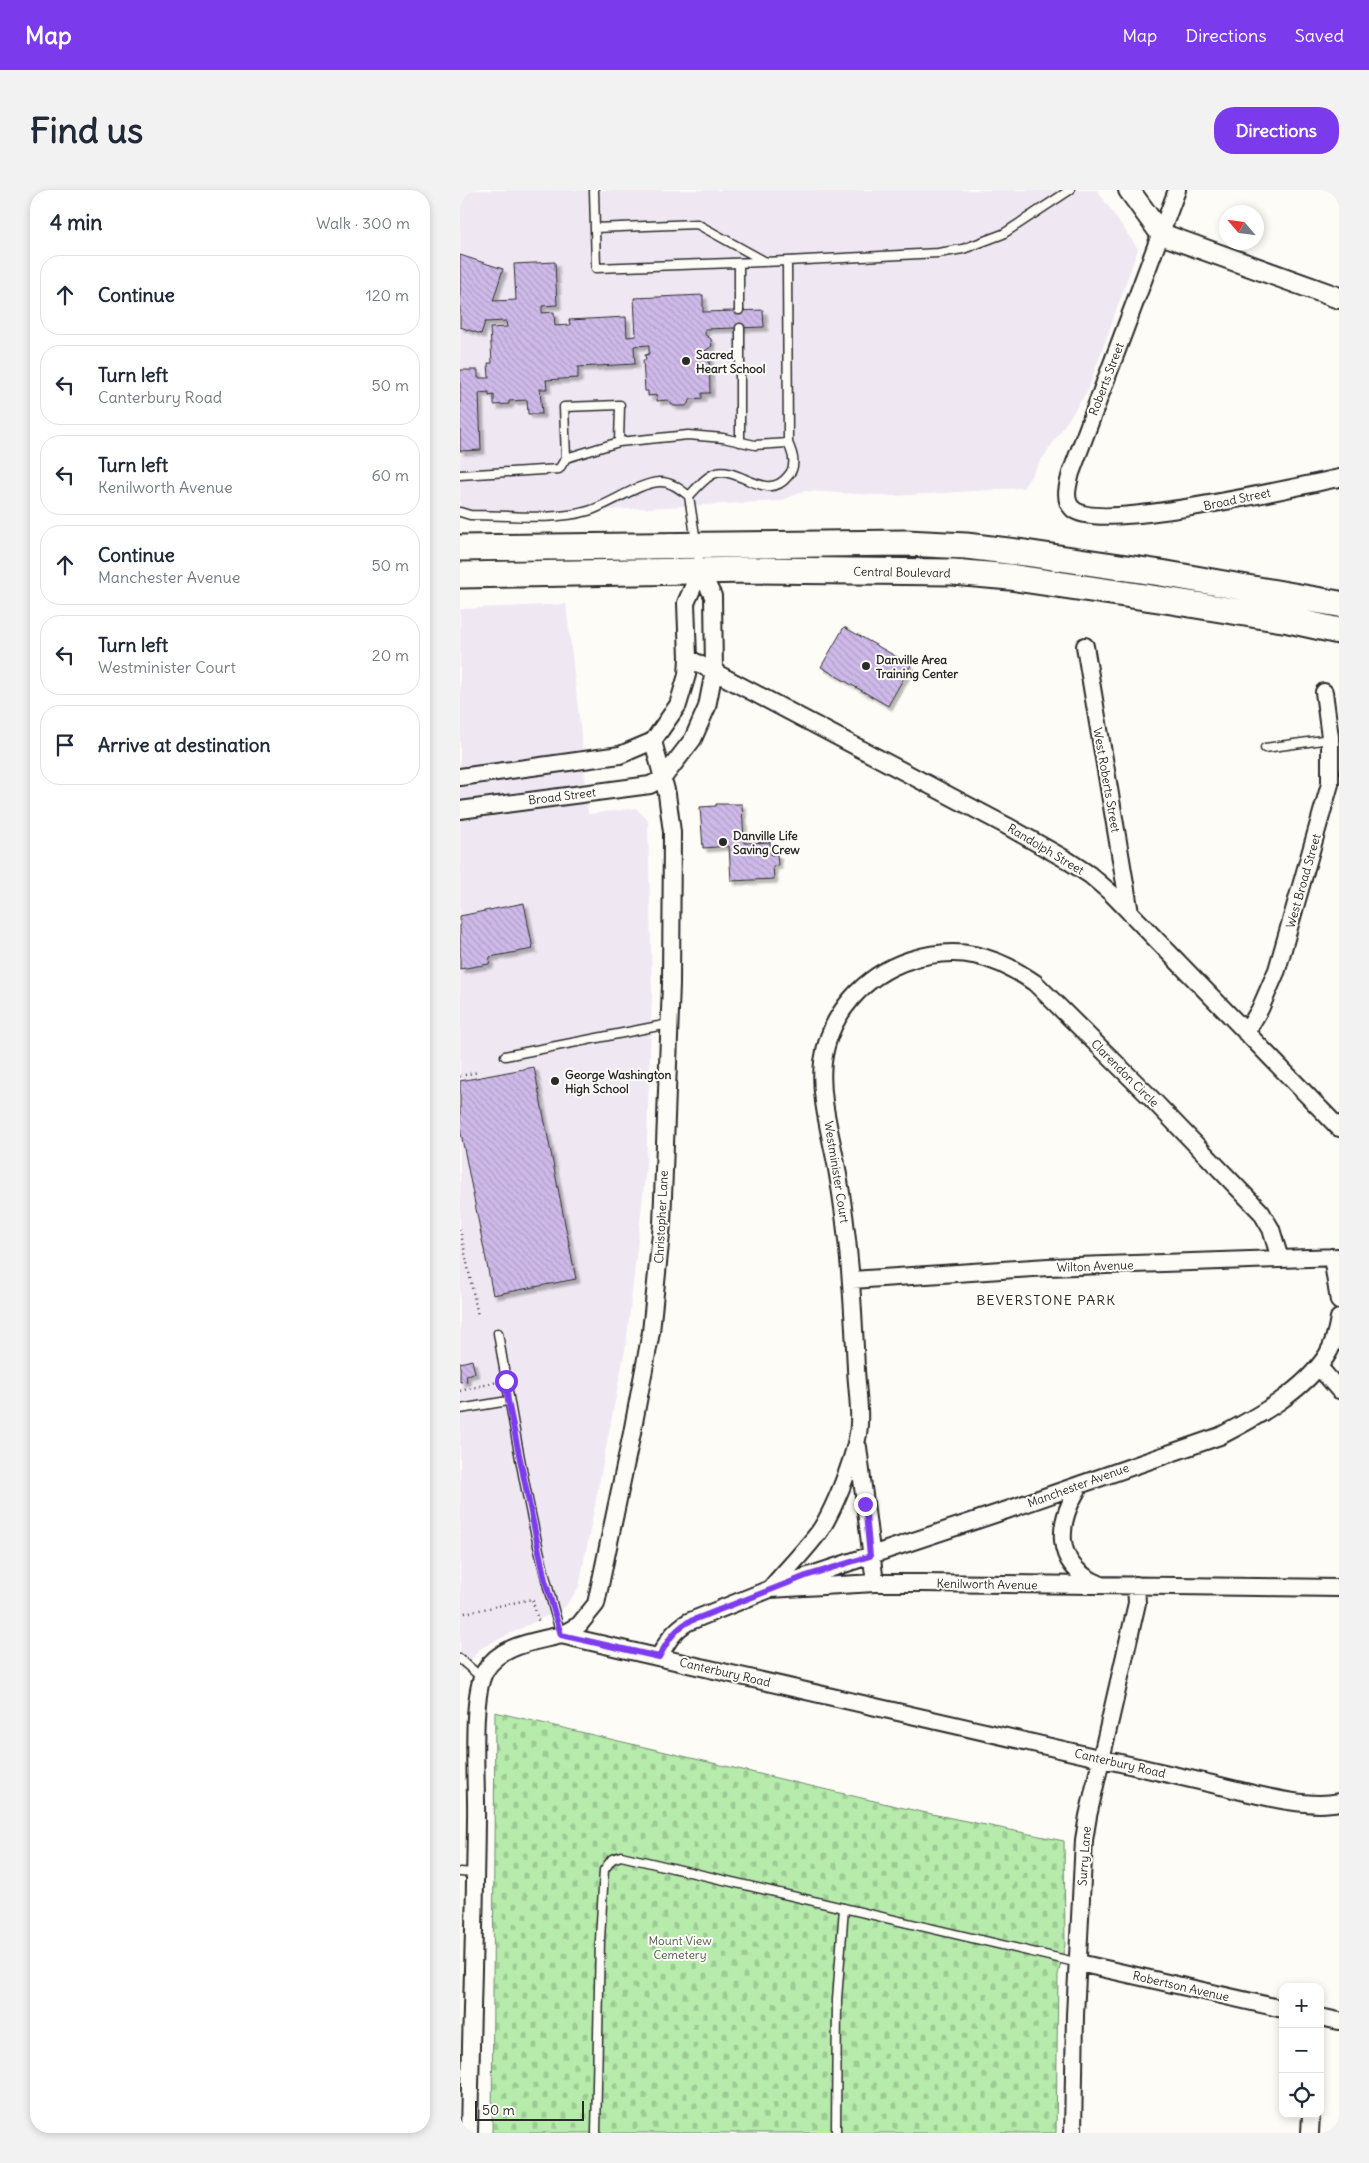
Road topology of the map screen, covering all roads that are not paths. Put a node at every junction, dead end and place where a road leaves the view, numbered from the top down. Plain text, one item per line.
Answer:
1 (594, 190) edge
2 (1070, 190) edge
3 (1129, 190) edge
4 (1177, 190) edge
5 (595, 228) junction
6 (1161, 234) junction
7 (787, 261) junction
8 (766, 262) junction
9 (739, 263) junction
10 (1339, 298) edge
11 (739, 310) dead end
12 (740, 328) dead end
13 (619, 442) junction
14 (740, 442) junction
15 (788, 443) junction
16 (566, 458) junction
17 (460, 475) edge
18 (1339, 478) edge
19 (689, 496) junction
20 (460, 512) edge
21 (1134, 514) joint
22 (697, 545) junction
23 (460, 548) edge
24 (700, 571) junction
25 (460, 575) edge
26 (1339, 604) edge
27 (1339, 631) edge
28 (1084, 646) dead end
29 (688, 658) junction
30 (714, 671) junction
31 (1324, 692) dead end
32 (1330, 739) junction
33 (653, 741) junction
34 (1264, 748) dead end
35 (460, 777) edge
36 (663, 778) junction
37 (460, 810) edge
38 (1130, 914) junction
39 (924, 957) joint
40 (669, 1024) junction
41 (1246, 1033) junction
42 (505, 1056) dead end
43 (1339, 1128) edge
44 (1335, 1257) edge
45 (1280, 1259) junction
46 (852, 1280) junction
47 (1339, 1301) edge
48 (1339, 1318) edge
49 (498, 1333) dead end
50 (1319, 1367) junction
51 (1339, 1390) edge
52 (508, 1401) junction
53 (460, 1408) edge
54 (857, 1438) junction
55 (1081, 1484) junction
56 (870, 1556) junction
57 (875, 1583) junction
58 (1102, 1585) junction
59 (1136, 1585) junction
60 (1339, 1588) edge
61 (770, 1589) junction
62 (561, 1635) junction
63 (659, 1657) junction
64 (460, 1659) edge
65 (482, 1678) junction
66 (1101, 1758) junction
67 (1339, 1802) edge
68 (467, 1872) edge
69 (844, 1908) junction
70 (1079, 1962) junction
71 (1279, 2008) edge
72 (1324, 2018) edge
73 (1339, 2021) edge
74 (466, 2040) edge
75 (1310, 2118) edge
76 (469, 2133) edge
77 (596, 2133) edge
78 (836, 2133) edge
79 (1072, 2133) edge
80 (1310, 2133) edge

1 - 5 lane
2 - 7 lane
3 - 6 street
4 - 6 street, Roberts Street
5 - 8 lane
5 - 9 lane
6 - 10 street
6 - 21 street, Roberts Street
7 - 8 lane
7 - 15 lane
8 - 9 lane
9 - 11 lane
12 - 14 lane
13 - 14 lane
13 - 16 lane
13 - 16 lane
14 - 15 lane
15 - 19 lane
16 - 17 lane
18 - 21 street, Broad Street
19 - 20 lane
19 - 22 lane
22 - 23 main road
22 - 24 lane
22 - 26 main road
24 - 25 main road, Central Boulevard
24 - 27 main road, Central Boulevard
24 - 29 street
24 - 30 street
28 - 38 street, West Roberts Street
29 - 30 street, Randolph Street
29 - 33 street
30 - 36 street
30 - 38 street, Randolph Street
31 - 32 street, West Broad Street
32 - 34 lane
32 - 41 street, West Broad Street
33 - 35 street
33 - 36 street, Christopher Lane
36 - 37 street, Broad Street
36 - 40 street, Christopher Lane
38 - 41 street, Randolph Street
39 - 45 street, Clarendon Circle
39 - 46 street, Westminister Court
40 - 42 lane
40 - 62 street, Christopher Lane
41 - 43 street, Randolph Street
44 - 45 street, Wilton Avenue
44 - 47 street
45 - 46 street, Wilton Avenue
46 - 54 street, Westminister Court
48 - 50 street, Manchester Avenue
49 - 52 lane
50 - 51 street
50 - 55 street, Manchester Avenue
52 - 53 lane
52 - 62 lane
54 - 56 street, Westminister Court
54 - 61 street, Westminister Court
55 - 56 street, Manchester Avenue
55 - 58 street
56 - 57 street, Westminister Court
56 - 61 street, Manchester Avenue
57 - 58 street, Kenilworth Avenue
57 - 61 street, Kenilworth Avenue
58 - 59 street, Kenilworth Avenue
59 - 60 street, Kenilworth Avenue
59 - 66 street, Surry Lane
61 - 63 street, Kenilworth Avenue
62 - 63 street, Canterbury Road
62 - 65 street, Canterbury Road
63 - 66 street, Canterbury Road
64 - 65 lane
65 - 68 street, Canterbury Road
66 - 67 street, Canterbury Road
66 - 70 street, Surry Lane
68 - 74 street, Canterbury Road
69 - 70 lane
69 - 77 lane
69 - 78 lane
70 - 71 street, Robertson Avenue
70 - 79 street, Surry Lane
72 - 73 street
74 - 76 street, Canterbury Road
75 - 80 street

